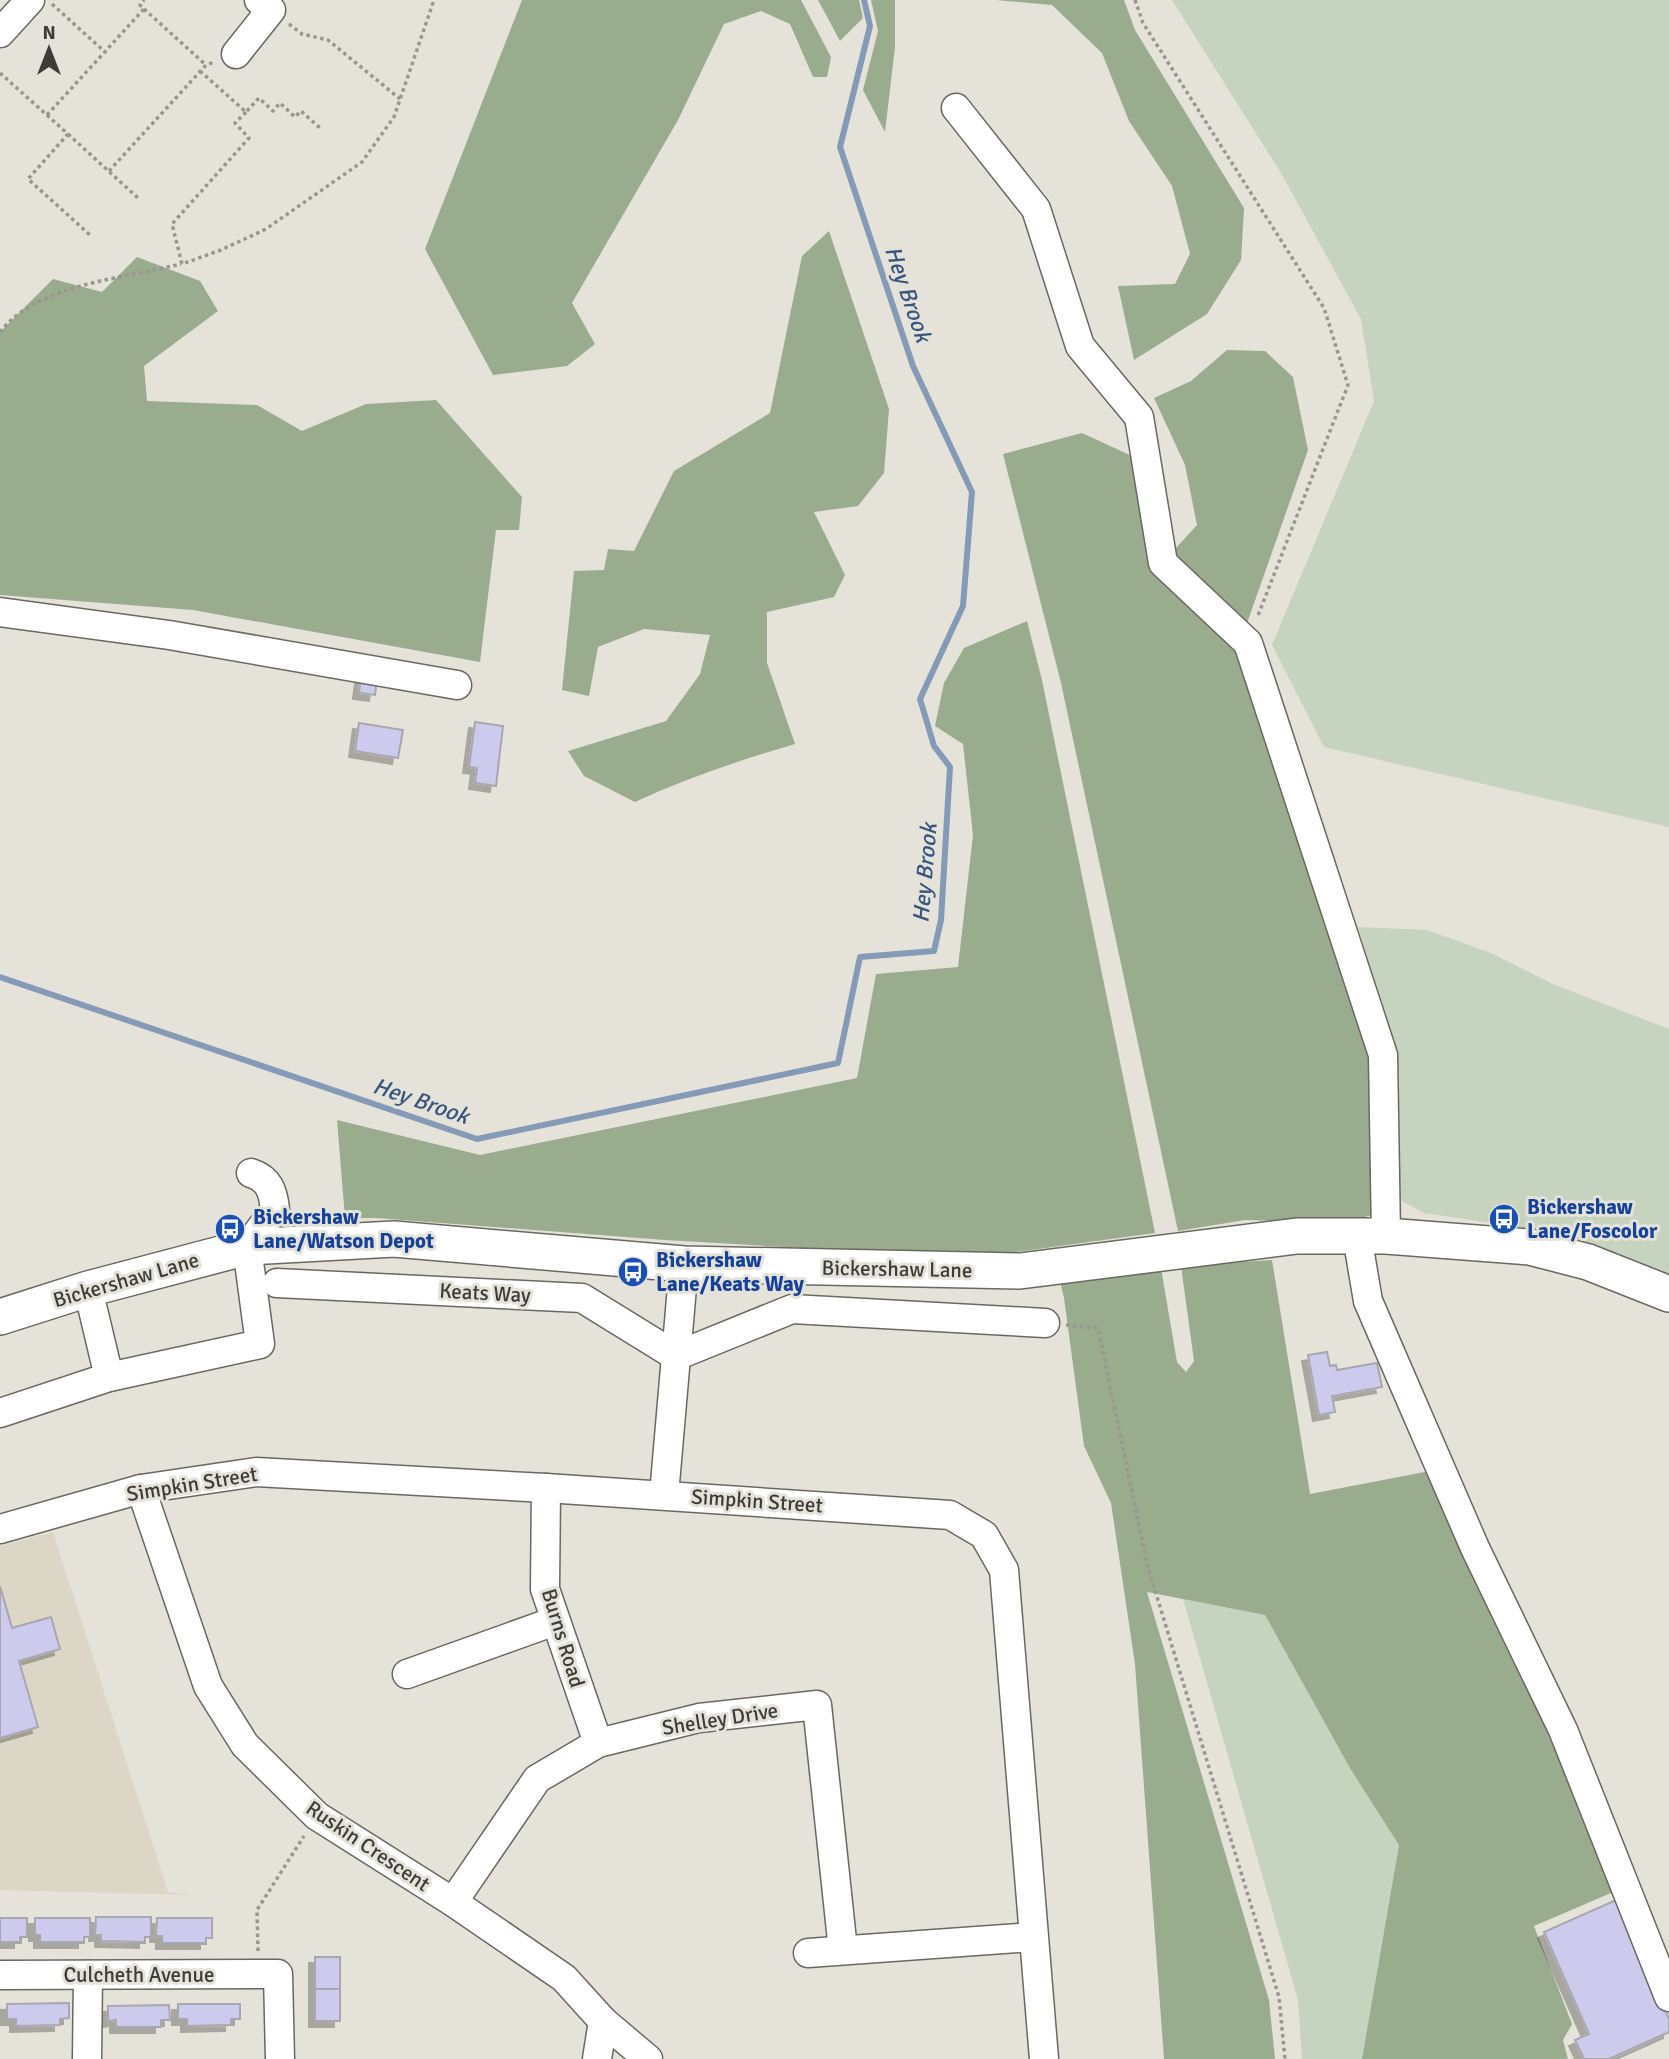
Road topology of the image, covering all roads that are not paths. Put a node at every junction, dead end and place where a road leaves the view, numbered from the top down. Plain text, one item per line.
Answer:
1 (30, 0) edge
2 (270, 3) edge
3 (0, 33) edge
4 (236, 54) road end
5 (956, 108) dead end
6 (0, 612) edge
7 (457, 685) dead end
8 (251, 1173) dead end
9 (1372, 1236) junction
10 (247, 1247) junction
11 (684, 1264) junction
12 (277, 1283) dead end
13 (88, 1289) junction
14 (1669, 1294) edge
15 (0, 1317) edge
16 (1045, 1323) road end
17 (676, 1356) junction
18 (109, 1377) junction
19 (0, 1413) edge
20 (547, 1488) junction
21 (141, 1489) junction
22 (664, 1495) junction
23 (0, 1529) edge
24 (555, 1621) junction
25 (407, 1674) dead end
26 (598, 1743) junction
27 (453, 1902) junction
28 (1033, 1937) junction
29 (843, 1950) junction
30 (808, 1953) dead end
31 (88, 1975) junction
32 (0, 1976) edge
33 (1669, 1997) edge
34 (603, 2021) junction
35 (87, 2059) edge
36 (280, 2059) edge
37 (597, 2059) edge
38 (649, 2059) edge
39 (1044, 2059) edge

1 - 3 street
2 - 4 street
5 - 9 street
6 - 7 street
8 - 10 street
9 - 11 main road, Bickershaw Lane
9 - 14 main road, Bickershaw Lane
9 - 33 street
10 - 11 main road, Bickershaw Lane
10 - 13 main road, Bickershaw Lane
10 - 18 street
11 - 17 street
12 - 17 street, Keats Way
13 - 15 main road, Bickershaw Lane
13 - 18 street
16 - 17 street
17 - 22 street
18 - 19 street
20 - 21 street, Simpkin Street
20 - 22 street, Simpkin Street
20 - 24 street, Burns Road
21 - 23 street, Simpkin Street
21 - 27 street, Ruskin Crescent
22 - 28 street, Simpkin Street
24 - 25 street
24 - 26 street, Burns Road
26 - 27 street, Shelley Drive
26 - 29 street, Shelley Drive
27 - 34 street, Ruskin Crescent
28 - 29 street
28 - 39 street, Simpkin Street
29 - 30 street
31 - 32 street, Culcheth Avenue
31 - 35 street
31 - 36 street, Culcheth Avenue
34 - 37 street
34 - 38 street, Ruskin Crescent

